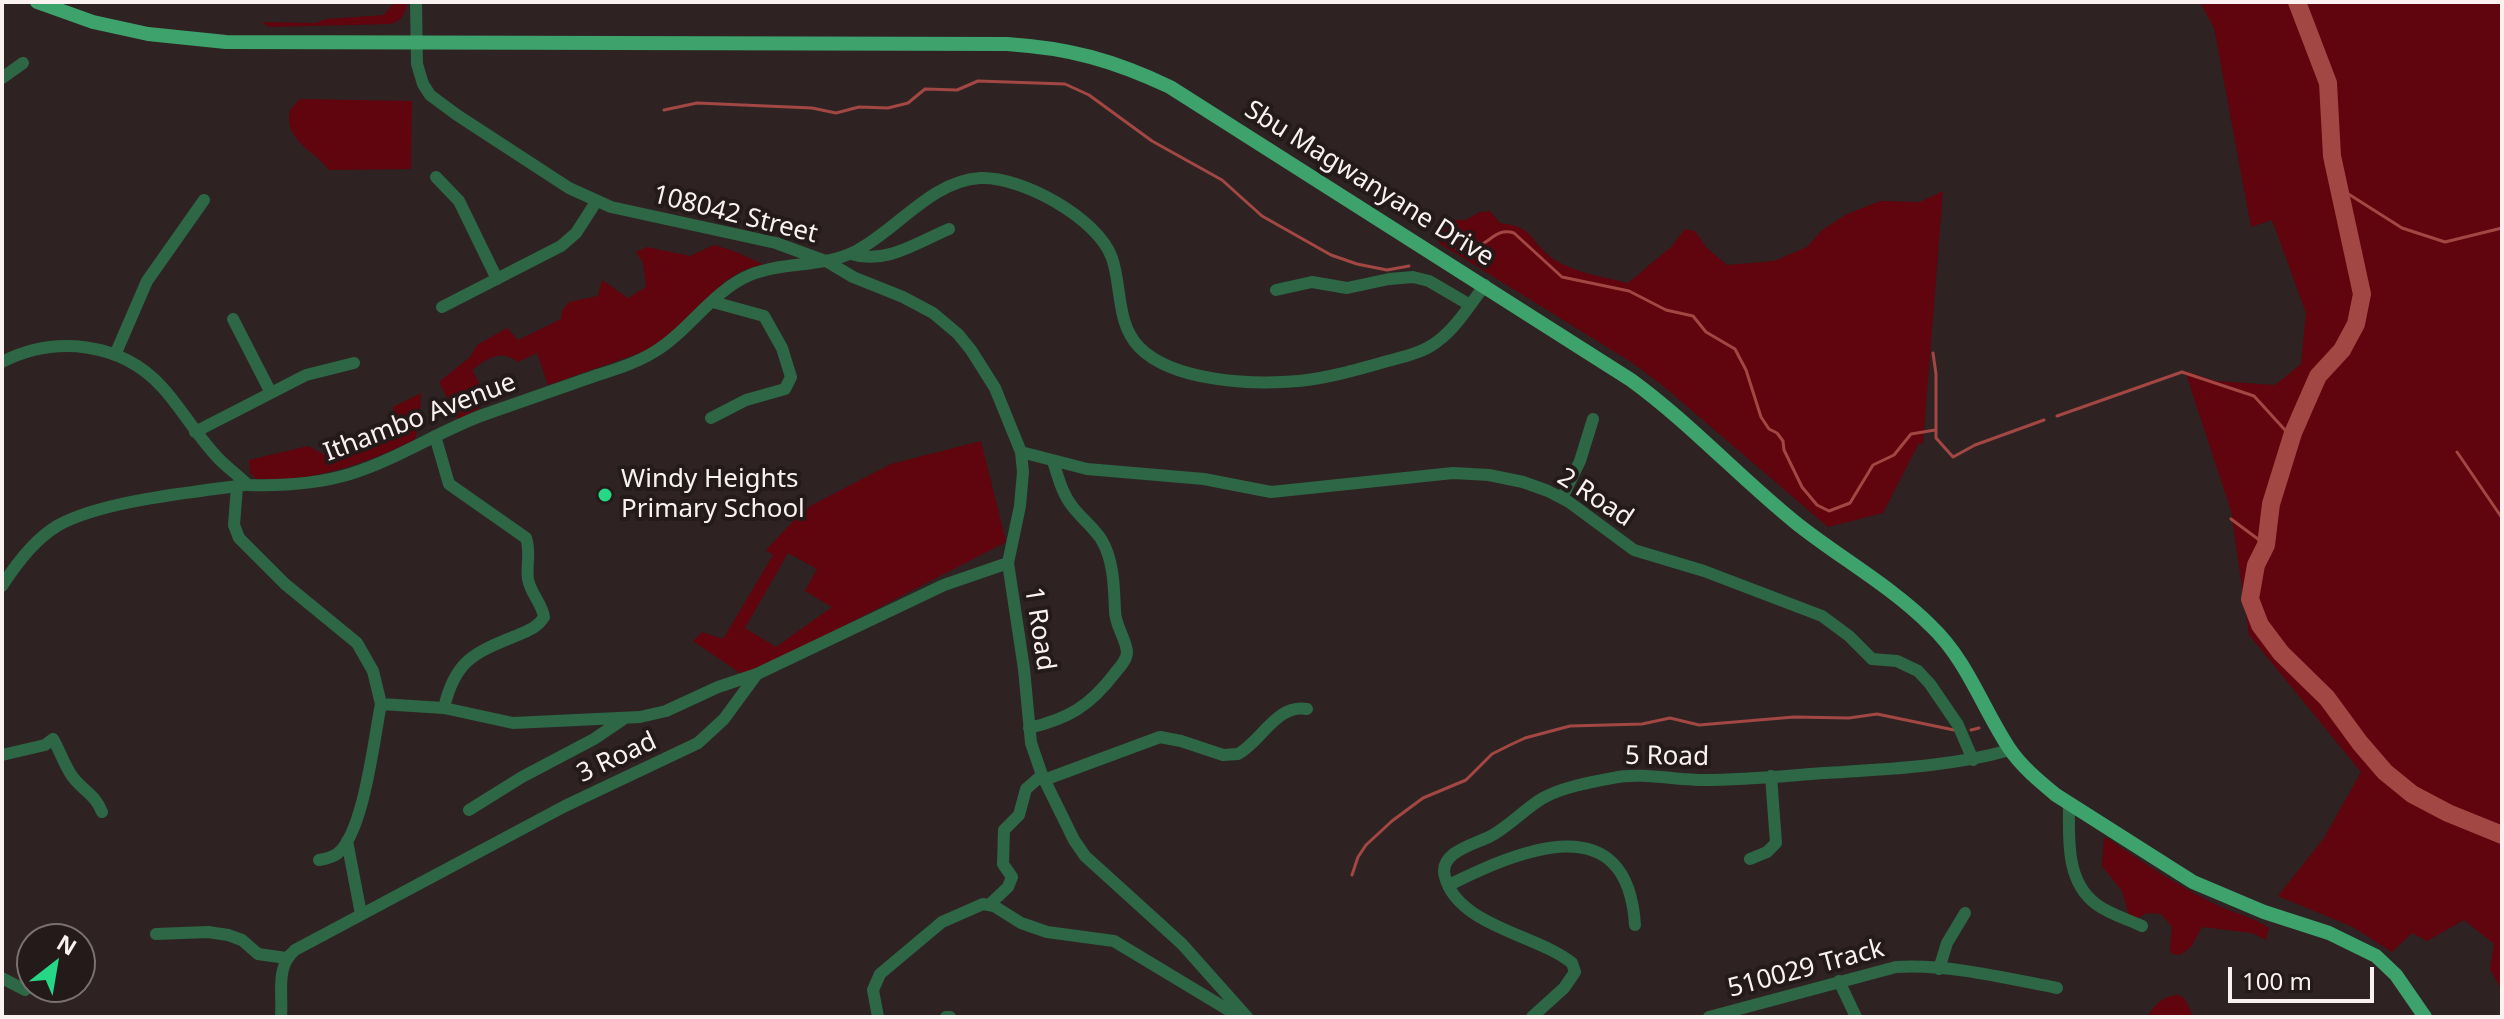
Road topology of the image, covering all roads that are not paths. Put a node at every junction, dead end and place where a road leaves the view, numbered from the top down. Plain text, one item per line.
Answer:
1 (37, 2) edge
2 (416, 2) edge
3 (416, 42) junction
4 (23, 63) dead end
5 (2, 78) edge
6 (436, 177) dead end
7 (204, 200) dead end
8 (596, 202) junction
9 (949, 229) dead end
10 (851, 254) junction
11 (828, 262) junction
12 (497, 279) junction
13 (1485, 285) junction
14 (1276, 290) dead end
15 (713, 302) junction
16 (1470, 305) junction
17 (442, 307) dead end
18 (233, 319) dead end
19 (115, 355) junction
20 (2, 362) edge
21 (354, 363) dead end
22 (271, 393) junction
23 (711, 418) dead end
24 (1593, 419) dead end
25 (195, 432) junction
26 (435, 436) junction
27 (1021, 452) junction
28 (1053, 461) junction
29 (243, 486) junction
30 (1562, 498) junction
31 (1008, 563) junction
32 (2, 586) edge
33 (757, 674) junction
34 (381, 704) junction
35 (444, 708) junction
36 (1307, 709) dead end
37 (625, 718) junction
38 (1029, 728) junction
39 (2010, 750) junction
40 (2, 755) edge
41 (1973, 760) junction
42 (1771, 776) junction
43 (1043, 777) junction
44 (2069, 803) junction
45 (469, 810) dead end
46 (102, 812) dead end
47 (347, 841) junction
48 (1750, 859) dead end
49 (319, 860) dead end
50 (1449, 885) junction
51 (989, 905) junction
52 (1965, 913) dead end
53 (361, 914) junction
54 (1635, 925) dead end
55 (2142, 926) dead end
56 (156, 934) dead end
57 (286, 958) junction
58 (1939, 969) junction
59 (1839, 981) junction
60 (2057, 988) dead end
61 (281, 1017) edge
62 (878, 1017) edge
63 (1240, 1017) edge
64 (1247, 1017) edge
65 (1532, 1017) edge
66 (1709, 1017) edge
67 (1856, 1017) edge
68 (2425, 1017) edge

1 - 3 main road, Sbu Magwanyane Drive
2 - 3 street, 108042 Street
3 - 8 street, 108042 Street
3 - 13 main road, Sbu Magwanyane Drive
4 - 5 street
6 - 12 street
7 - 19 street
8 - 11 street, 108042 Street
8 - 12 street
9 - 10 street
10 - 11 street, 108042 Street
10 - 16 street, 108042 Street
11 - 15 street, Ithambo Avenue
11 - 27 street, 1 Road
12 - 17 street
13 - 16 street, 108042 Street
13 - 39 main road, Sbu Magwanyane Drive
14 - 16 street
15 - 23 street
15 - 26 street, Ithambo Avenue
18 - 22 street
19 - 20 street
19 - 25 street
21 - 22 street
22 - 25 street
24 - 30 street
25 - 29 street
26 - 29 street, Ithambo Avenue
26 - 35 street
27 - 28 street, 2 Road
27 - 31 street, 1 Road
28 - 30 street, 2 Road
28 - 38 street
29 - 32 street, Ithambo Avenue
29 - 34 street
30 - 41 street, 2 Road
31 - 33 street, 3 Road
31 - 38 street, 1 Road
33 - 37 street
33 - 53 street, 3 Road
34 - 35 street
34 - 47 street
35 - 37 street
36 - 43 street
37 - 45 street
38 - 43 street, 1 Road
39 - 41 street, 5 Road
39 - 44 main road, Sbu Magwanyane Drive
40 - 46 street
41 - 42 street, 5 Road
42 - 48 street
42 - 50 street, 5 Road
43 - 51 street
43 - 64 street, 1 Road
44 - 55 street
44 - 68 main road, Sbu Magwanyane Drive
47 - 49 street
47 - 53 street
50 - 54 street
50 - 65 street
51 - 62 street
51 - 63 street
52 - 58 street
53 - 57 street, 3 Road
56 - 57 street
57 - 61 street
58 - 59 street, 510029 Track
58 - 60 street, 510029 Track
59 - 66 street, 510029 Track
59 - 67 street

